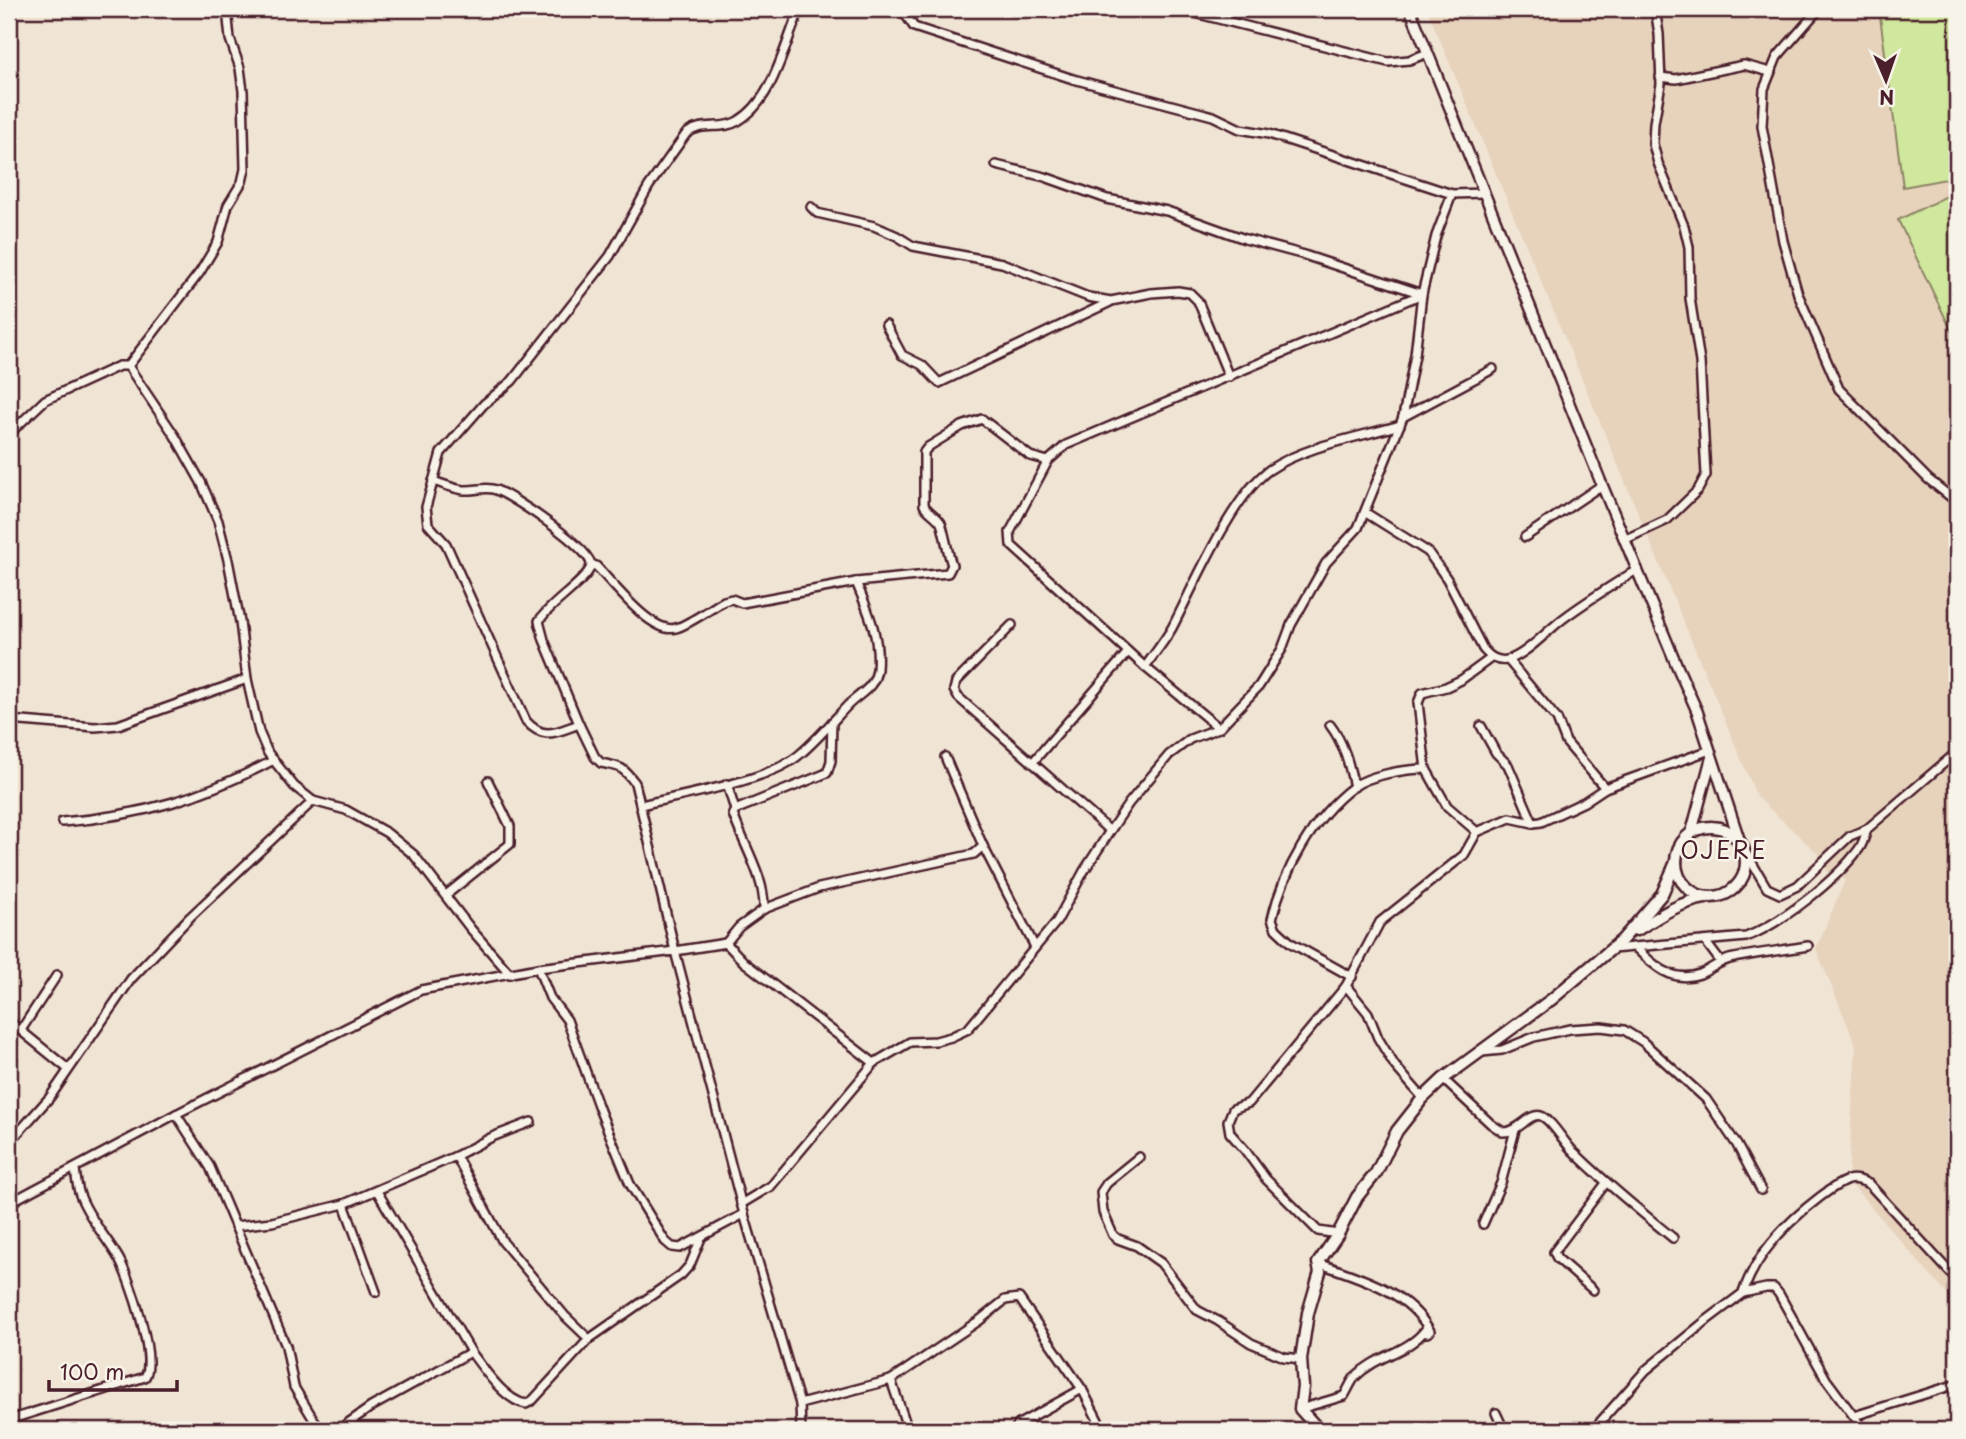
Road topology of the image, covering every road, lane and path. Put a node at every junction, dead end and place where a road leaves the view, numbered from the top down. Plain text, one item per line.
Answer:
1 (227, 9) edge
2 (800, 9) edge
3 (904, 9) edge
4 (1179, 9) edge
5 (1410, 9) edge
6 (1655, 9) edge
7 (1819, 9) edge
8 (1204, 12) edge
9 (1428, 53) junction
10 (1770, 72) junction
11 (1660, 76) junction
12 (996, 165) dead end
13 (1485, 193) junction
14 (1452, 194) junction
15 (811, 207) dead end
16 (1422, 294) junction
17 (1111, 302) junction
18 (886, 325) dead end
19 (128, 366) junction
20 (1493, 369) dead end
21 (1229, 377) junction
22 (1402, 421) junction
23 (9, 434) edge
24 (1048, 461) junction
25 (433, 481) junction
26 (1602, 485) junction
27 (1957, 502) edge
28 (1366, 513) junction
29 (1524, 537) dead end
30 (1626, 539) junction
31 (591, 564) junction
32 (1638, 569) junction
33 (856, 582) junction
34 (1012, 625) dead end
35 (1128, 652) junction
36 (1491, 658) junction
37 (1508, 660) junction
38 (1144, 667) junction
39 (247, 680) junction
40 (9, 720) edge
41 (832, 722) junction
42 (579, 723) junction
43 (1329, 725) dead end
44 (1481, 726) dead end
45 (1219, 728) junction
46 (1957, 752) edge
47 (1711, 753) junction
48 (945, 757) dead end
49 (274, 760) junction
50 (1032, 763) junction
51 (1426, 769) junction
52 (488, 781) dead end
53 (727, 784) junction
54 (1353, 786) junction
55 (1605, 788) junction
56 (313, 801) junction
57 (641, 805) junction
58 (734, 810) junction
59 (62, 822) dead end
60 (1533, 823) junction
61 (1867, 829) junction
62 (1110, 831) junction
63 (1477, 832) junction
64 (1691, 834) junction
65 (983, 846) junction
66 (1742, 846) junction
67 (1676, 862) junction
68 (446, 895) junction
69 (1712, 897) junction
70 (764, 909) junction
71 (1622, 940) junction
72 (1705, 941) junction
73 (726, 943) junction
74 (1808, 946) dead end
75 (1035, 947) junction
76 (1635, 947) junction
77 (1611, 949) junction
78 (675, 951) junction
79 (1720, 961) junction
80 (538, 968) junction
81 (510, 974) junction
82 (57, 975) dead end
83 (1352, 977) junction
84 (1346, 986) junction
85 (9, 1021) edge
86 (21, 1030) junction
87 (1479, 1053) junction
88 (874, 1063) junction
89 (68, 1069) junction
90 (1443, 1079) junction
91 (1423, 1098) junction
92 (176, 1114) junction
93 (531, 1122) dead end
94 (1515, 1130) junction
95 (9, 1143) edge
96 (456, 1156) junction
97 (1139, 1157) dead end
98 (75, 1168) junction
99 (1606, 1184) junction
100 (1761, 1190) dead end
101 (377, 1191) junction
102 (9, 1203) edge
103 (344, 1204) junction
104 (741, 1204) junction
105 (744, 1214) junction
106 (1483, 1224) dead end
107 (235, 1226) junction
108 (1338, 1234) junction
109 (701, 1238) junction
110 (1673, 1238) dead end
111 (1318, 1263) junction
112 (1957, 1280) edge
113 (1593, 1290) dead end
114 (376, 1292) dead end
115 (1743, 1293) junction
116 (589, 1339) junction
117 (471, 1352) junction
118 (1301, 1359) junction
119 (891, 1380) junction
120 (1957, 1384) edge
121 (1082, 1389) junction
122 (800, 1404) junction
123 (1300, 1409) junction
124 (1496, 1413) dead end
125 (1854, 1416) junction
126 (9, 1420) edge
127 (320, 1430) edge
128 (338, 1430) edge
129 (802, 1430) edge
130 (908, 1430) edge
131 (1014, 1430) edge
132 (1104, 1430) edge
133 (1319, 1430) edge
134 (1504, 1430) edge
135 (1593, 1430) edge
136 (1864, 1430) edge

1 - 19 street
2 - 25 street
3 - 14 street
4 - 8 street
5 - 9 street
6 - 11 street
7 - 10 street
8 - 9 street
9 - 13 street
10 - 11 street
10 - 27 street
11 - 30 street
12 - 16 street
13 - 14 street
13 - 26 street
14 - 16 street
15 - 17 street
16 - 21 street
16 - 22 street
17 - 18 street
17 - 21 street
19 - 23 street
19 - 39 street
20 - 22 street
21 - 24 street
22 - 28 street
22 - 38 street
24 - 33 street
24 - 35 street
25 - 31 street
25 - 42 street
26 - 29 street
26 - 30 street
28 - 36 street
28 - 45 street
30 - 32 street
31 - 33 street
31 - 42 street
32 - 37 street
32 - 47 street
33 - 41 street
34 - 50 street
35 - 38 street
35 - 50 street
36 - 37 street
36 - 51 street
37 - 55 street
38 - 45 street
39 - 40 street
39 - 49 street
41 - 53 street
41 - 58 street
42 - 57 street
43 - 54 street
44 - 60 street
45 - 62 street
46 - 61 street
47 - 55 street
47 - 64 street
47 - 66 street
48 - 65 street
49 - 56 street
49 - 59 street
50 - 62 street
51 - 54 street
51 - 63 street
52 - 68 street
53 - 57 street
53 - 58 street
54 - 83 street
55 - 60 street
56 - 68 street
56 - 89 street
57 - 78 street
58 - 70 street
60 - 63 street
61 - 66 street
61 - 72 street
62 - 75 street
63 - 83 street
64 - 66 main road
64 - 67 main road
65 - 70 street
65 - 75 street
66 - 69 main road
67 - 69 main road
67 - 71 main road
68 - 81 street
69 - 71 main road
70 - 73 street
71 - 77 main road
72 - 76 street
72 - 79 street
73 - 78 street
73 - 88 street
74 - 79 street
75 - 88 street
76 - 77 street
76 - 79 street
77 - 87 main road
78 - 80 street
78 - 104 street
80 - 81 street
80 - 109 street
81 - 92 street
82 - 86 street
83 - 84 street
84 - 91 street
84 - 108 street
85 - 86 street
86 - 89 street
87 - 90 main road
87 - 100 street
88 - 104 street
89 - 95 street
90 - 91 main road
90 - 94 street
91 - 108 main road
92 - 98 street
92 - 107 street
93 - 96 street
94 - 99 street
94 - 106 street
96 - 101 street
96 - 116 street
97 - 118 street
98 - 102 street
98 - 126 street
99 - 110 street
99 - 113 street
101 - 103 street
101 - 117 street
103 - 107 street
103 - 114 street
104 - 105 street
105 - 109 street
105 - 122 street
107 - 127 street
108 - 111 main road
109 - 116 street
111 - 118 main road
111 - 123 street
112 - 115 street
115 - 125 street
115 - 135 street
116 - 117 street
117 - 128 street
118 - 123 main road
119 - 121 street
119 - 122 street
119 - 130 street
120 - 125 street
121 - 131 street
121 - 132 street
122 - 129 street
123 - 133 main road
124 - 134 street
125 - 136 street

